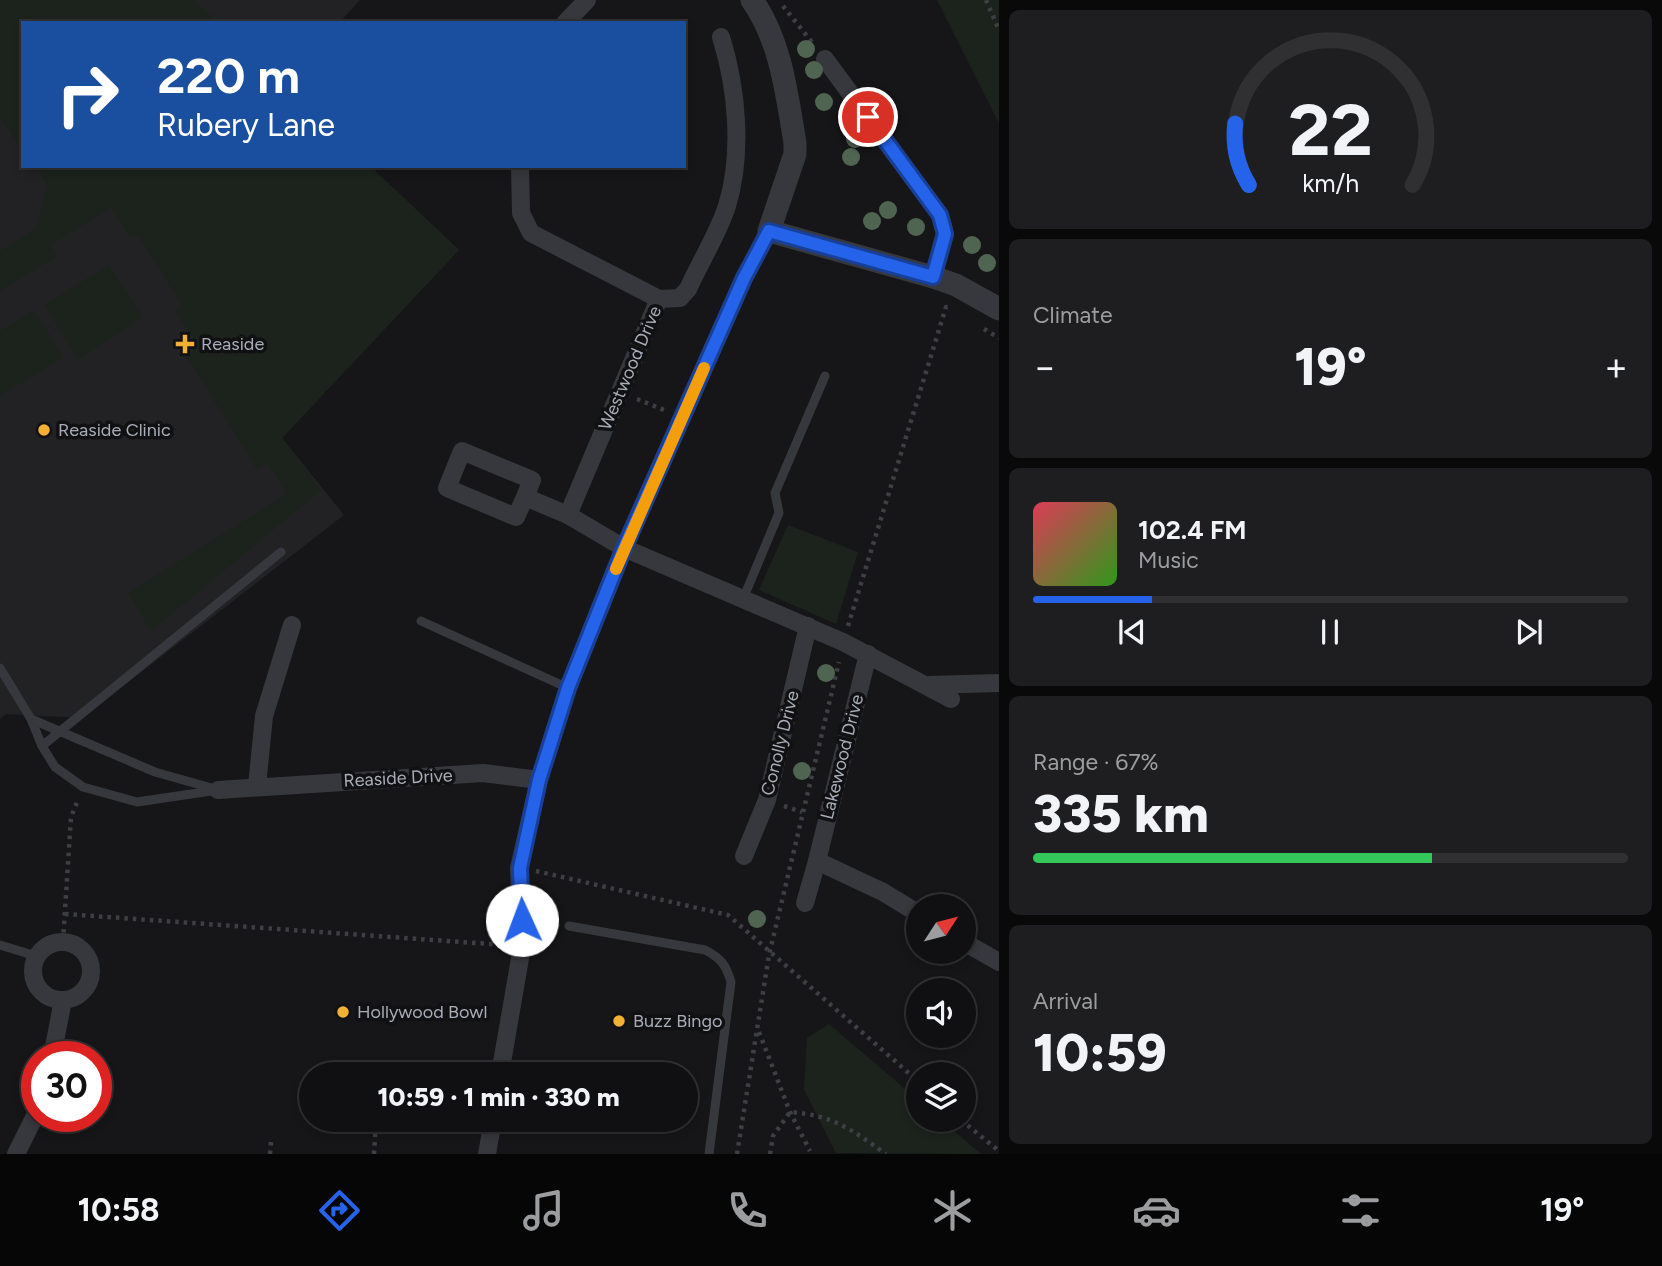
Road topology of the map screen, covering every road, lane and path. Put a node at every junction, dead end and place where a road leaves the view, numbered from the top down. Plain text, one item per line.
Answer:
1 (587, 0) edge
2 (752, 0) edge
3 (778, 0) edge
4 (986, 0) edge
5 (567, 21) edge
6 (999, 30) edge
7 (722, 37) dead end
8 (825, 59) joint
9 (520, 168) edge
10 (769, 231) junction
11 (933, 277) junction
12 (659, 299) junction
13 (999, 309) edge
14 (825, 376) dead end
15 (620, 392) junction
16 (682, 417) junction
17 (525, 497) junction
18 (568, 515) junction
19 (624, 548) junction
20 (281, 552) dead end
21 (743, 598) junction
22 (421, 621) dead end
23 (292, 625) dead end
24 (808, 626) junction
25 (867, 654) junction
26 (0, 667) edge
27 (999, 683) edge
28 (926, 685) junction
29 (568, 688) junction
30 (951, 699) dead end
31 (31, 719) junction
32 (60, 731) junction
33 (42, 746) junction
34 (539, 780) junction
35 (257, 786) junction
36 (83, 787) junction
37 (218, 790) junction
38 (744, 856) dead end
39 (817, 861) junction
40 (520, 868) junction
41 (805, 903) dead end
42 (906, 906) edge
43 (65, 914) junction
44 (569, 926) dead end
45 (63, 941) junction
46 (0, 945) edge
47 (522, 947) junction
48 (976, 949) edge
49 (769, 954) junction
50 (36, 956) junction
51 (999, 962) edge
52 (63, 1000) junction
53 (758, 1031) junction
54 (55, 1041) edge
55 (502, 1062) edge
56 (906, 1071) edge
57 (790, 1112) junction
58 (27, 1132) edge
59 (375, 1132) edge
60 (491, 1132) edge
61 (976, 1132) edge
62 (271, 1141) dead end
63 (810, 1151) dead end
64 (999, 1151) edge
65 (16, 1154) edge
66 (270, 1154) edge
67 (374, 1154) edge
68 (487, 1154) edge
69 (709, 1154) edge
70 (737, 1154) edge
71 (770, 1154) edge
72 (887, 1154) edge

1 - 5 street
2 - 10 street
3 - 8 path
4 - 6 path
7 - 12 street, Westwood Drive
8 - 11 street
9 - 12 street
10 - 11 street
10 - 16 street
11 - 13 street
12 - 15 street, Westwood Drive
14 - 21 lane
15 - 16 path
15 - 18 street, Westwood Drive
16 - 19 street
17 - 17 street
17 - 18 street
18 - 19 street
19 - 21 street
19 - 29 street
20 - 32 lane
21 - 24 street
22 - 29 lane
23 - 35 street
24 - 25 street
24 - 38 street, Conolly Drive
25 - 28 street
25 - 39 street, Lakewood Drive
26 - 31 lane
27 - 28 street
28 - 30 street
29 - 34 street
31 - 32 lane
31 - 33 lane
32 - 33 lane
32 - 37 lane
33 - 36 lane
34 - 35 street, Reaside Drive
34 - 40 street
35 - 37 street, Reaside Drive
36 - 37 lane
36 - 43 path
39 - 41 street, Lakewood Drive
39 - 42 street
40 - 47 street
40 - 49 path
43 - 45 path
43 - 47 path
44 - 69 lane
45 - 50 street
45 - 52 street
46 - 50 lane
47 - 55 street
48 - 51 street
49 - 53 path
49 - 56 path
50 - 52 street
52 - 54 street
53 - 57 path
53 - 70 path
57 - 63 path
57 - 71 path
57 - 72 path
58 - 65 street
59 - 67 path
60 - 68 street
61 - 64 path
62 - 66 path

